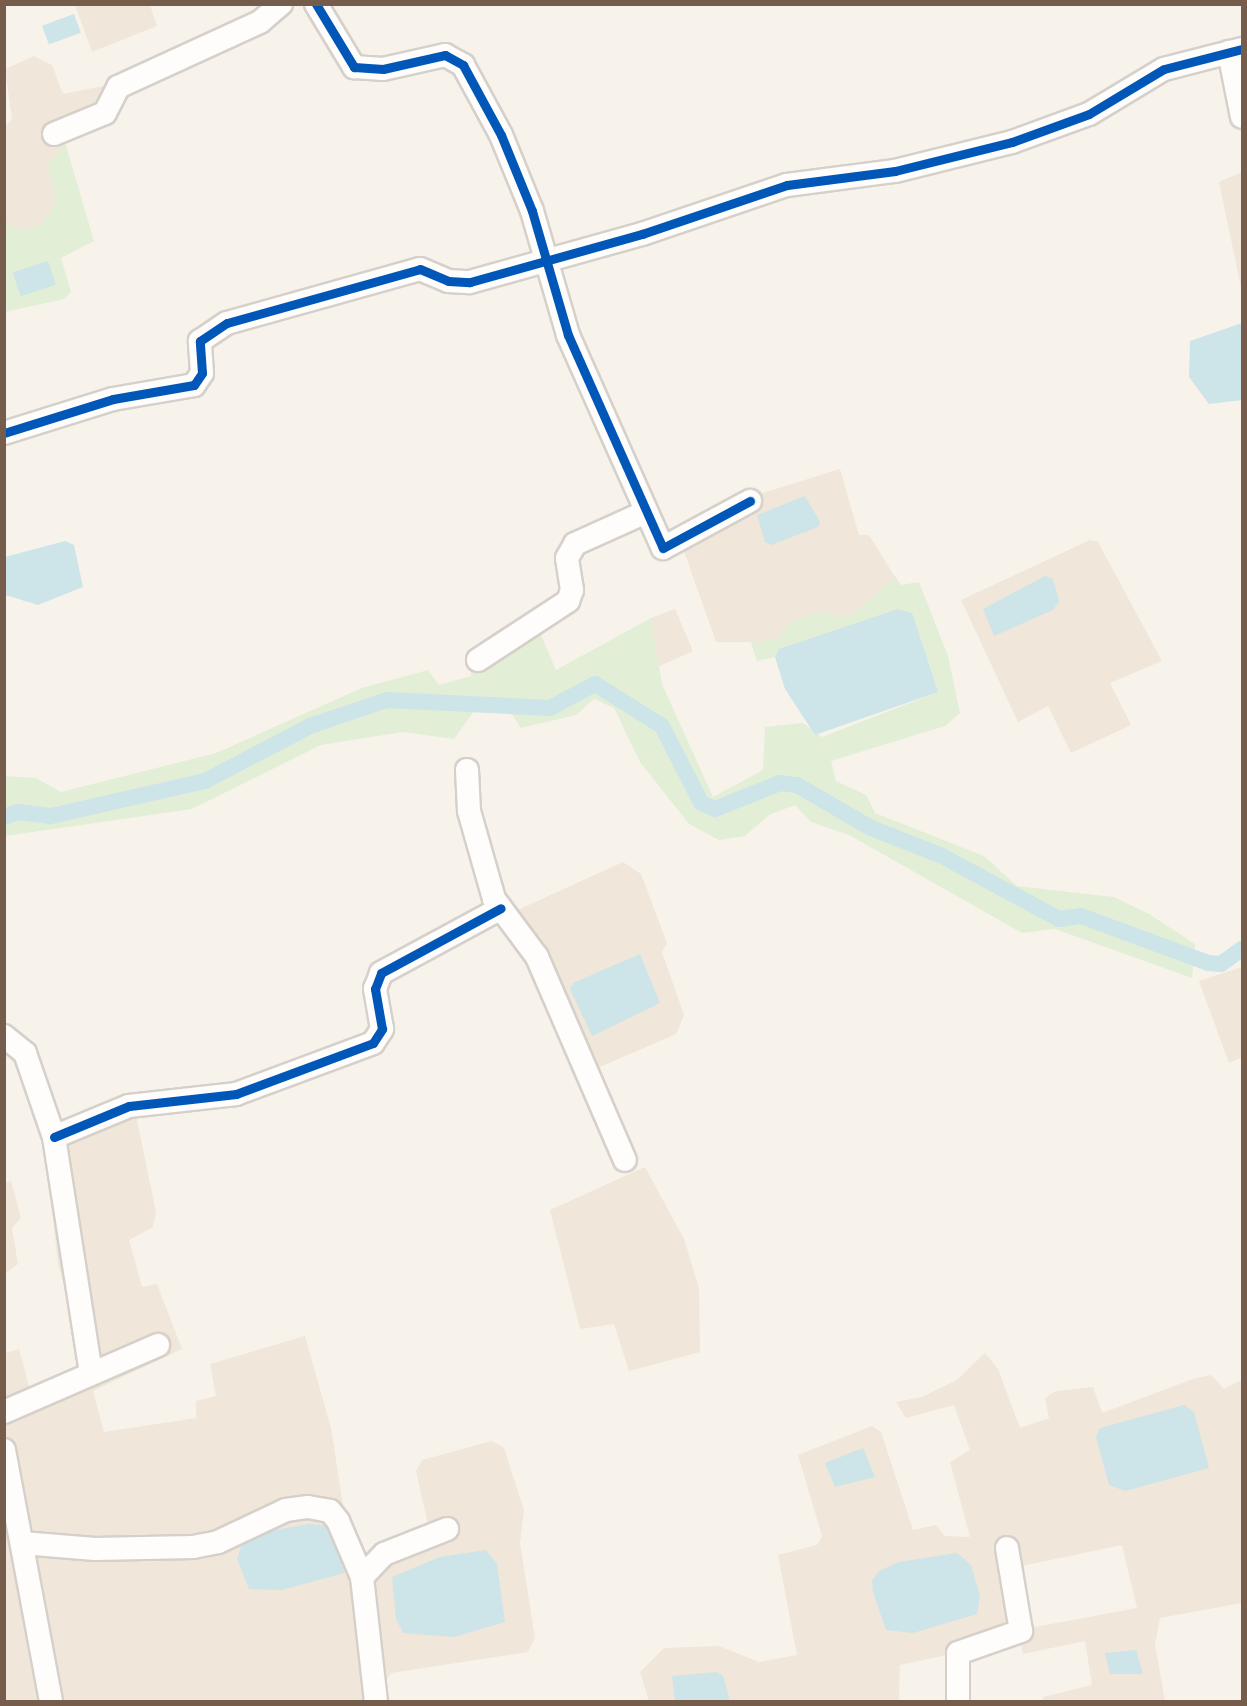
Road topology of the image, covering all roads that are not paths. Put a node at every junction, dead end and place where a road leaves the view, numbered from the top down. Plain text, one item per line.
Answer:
1 (281, 4) edge
2 (316, 4) edge
3 (1236, 51) edge
4 (1242, 117) edge
5 (54, 134) dead end
6 (545, 259) junction
7 (4, 433) edge
8 (750, 501) dead end
9 (646, 512) junction
10 (478, 660) dead end
11 (467, 770) dead end
12 (501, 908) junction
13 (4, 1036) edge
14 (54, 1137) junction
15 (625, 1160) dead end
16 (158, 1345) dead end
17 (90, 1372) junction
18 (4, 1412) edge
19 (4, 1450) edge
20 (447, 1529) dead end
21 (22, 1543) junction
22 (1007, 1548) dead end
23 (362, 1577) junction
24 (51, 1701) edge
25 (376, 1701) edge
26 (957, 1701) edge

1 - 5 street
2 - 6 street
3 - 4 street
3 - 6 street
6 - 7 street
6 - 9 street
8 - 9 street
9 - 10 street
11 - 12 street
12 - 14 street
12 - 15 street
13 - 14 street
14 - 17 street
16 - 17 street
17 - 18 street
19 - 21 street
20 - 23 street
21 - 23 street
21 - 24 street
22 - 26 street
23 - 25 street

